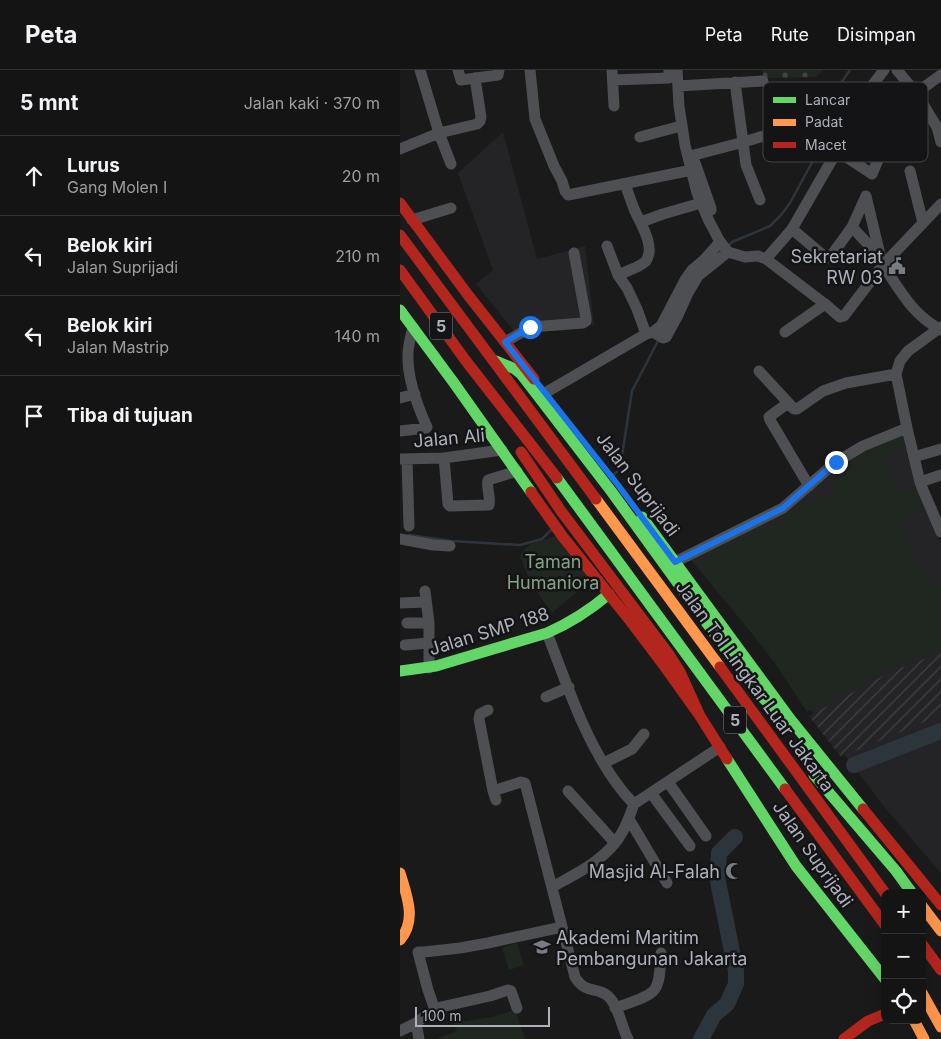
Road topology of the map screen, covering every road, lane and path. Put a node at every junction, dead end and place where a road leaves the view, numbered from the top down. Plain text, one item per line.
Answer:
1 (420, 70) edge
2 (458, 70) edge
3 (499, 70) edge
4 (530, 70) edge
5 (669, 70) edge
6 (677, 70) edge
7 (884, 70) edge
8 (897, 70) edge
9 (612, 75) edge
10 (941, 75) edge
11 (475, 78) junction
12 (764, 81) dead end
13 (735, 82) junction
14 (875, 82) edge
15 (907, 82) edge
16 (928, 84) edge
17 (678, 86) junction
18 (614, 106) dead end
19 (928, 110) edge
20 (939, 125) edge
21 (682, 126) junction
22 (439, 133) junction
23 (640, 136) dead end
24 (763, 136) edge
25 (744, 142) junction
26 (941, 142) edge
27 (400, 149) edge
28 (831, 162) edge
29 (853, 162) edge
30 (877, 162) edge
31 (451, 164) dead end
32 (692, 170) junction
33 (910, 171) dead end
34 (872, 174) junction
35 (625, 184) junction
36 (866, 196) junction
37 (760, 200) dead end
38 (400, 203) edge
39 (701, 203) junction
40 (941, 204) edge
41 (451, 208) dead end
42 (708, 212) dead end
43 (412, 220) junction
44 (641, 222) junction
45 (923, 223) junction
46 (852, 227) junction
47 (792, 229) junction
48 (400, 235) edge
49 (607, 246) dead end
50 (724, 247) junction
51 (574, 254) dead end
52 (766, 259) junction
53 (883, 262) junction
54 (400, 270) edge
55 (618, 275) junction
56 (825, 304) junction
57 (400, 310) edge
58 (413, 327) junction
59 (940, 329) edge
60 (784, 332) dead end
61 (654, 334) junction
62 (505, 342) junction
63 (493, 360) junction
64 (466, 361) junction
65 (759, 371) dead end
66 (896, 374) junction
67 (405, 377) edge
68 (545, 393) junction
69 (415, 394) junction
70 (400, 398) edge
71 (788, 403) junction
72 (907, 428) junction
73 (400, 431) edge
74 (941, 449) edge
75 (502, 450) junction
76 (914, 457) junction
77 (444, 458) junction
78 (403, 459) edge
79 (516, 471) junction
80 (602, 471) junction
81 (941, 475) edge
82 (920, 482) junction
83 (809, 486) junction
84 (615, 488) junction
85 (409, 526) dead end
86 (941, 532) edge
87 (400, 539) edge
88 (450, 546) dead end
89 (675, 562) junction
90 (609, 594) junction
91 (400, 603) edge
92 (407, 623) dead end
93 (428, 623) junction
94 (547, 633) junction
95 (429, 643) junction
96 (405, 645) dead end
97 (715, 660) junction
98 (430, 668) junction
99 (400, 671) edge
100 (568, 688) junction
101 (546, 697) dead end
102 (488, 710) dead end
103 (700, 716) junction
104 (791, 720) junction
105 (644, 734) dead end
106 (720, 748) junction
107 (793, 748) dead end
108 (604, 763) junction
109 (805, 764) dead end
110 (668, 782) junction
111 (568, 792) dead end
112 (651, 793) junction
113 (634, 804) junction
114 (629, 819) junction
115 (706, 836) dead end
116 (615, 843) junction
117 (690, 846) dead end
118 (400, 873) edge
119 (667, 882) dead end
120 (552, 887) junction
121 (882, 889) edge
122 (909, 889) edge
123 (941, 905) edge
124 (926, 911) edge
125 (881, 920) edge
126 (562, 927) junction
127 (941, 931) edge
128 (402, 938) edge
129 (926, 949) edge
130 (418, 952) junction
131 (661, 954) dead end
132 (941, 970) edge
133 (881, 974) edge
134 (926, 989) edge
135 (926, 990) edge
136 (936, 996) dead end
137 (517, 1008) dead end
138 (616, 1008) junction
139 (435, 1010) junction
140 (881, 1015) edge
141 (416, 1023) junction
142 (916, 1024) edge
143 (941, 1027) edge
144 (400, 1031) edge
145 (628, 1038) edge
146 (419, 1039) edge
147 (844, 1039) edge
148 (924, 1039) edge

1 - 22 street
2 - 11 street
3 - 11 street
4 - 35 street
5 - 9 street
6 - 17 street
7 - 14 street
8 - 15 street
9 - 18 street
10 - 16 street
11 - 22 street
12 - 13 street
13 - 17 street
13 - 25 street
17 - 21 street
19 - 20 street
20 - 26 street
21 - 23 street
21 - 32 street
22 - 27 street
22 - 31 street
24 - 25 street
25 - 37 street
25 - 42 street
28 - 47 street
29 - 34 street
30 - 34 street
32 - 35 street
32 - 39 street
33 - 45 street
34 - 36 street
35 - 44 street
36 - 46 street
36 - 53 street
38 - 43 main road, Jalan Suprijadi
39 - 44 street
39 - 50 street
40 - 45 street
41 - 43 street
43 - 62 main road, Jalan Suprijadi
44 - 55 street
45 - 53 street
46 - 47 street
46 - 53 street
47 - 52 street
48 - 63 main road, Jalan Tol Lingkar Luar Jakarta / 5
49 - 55 street
50 - 52 street
50 - 61 street
51 - 62 street
52 - 56 street
53 - 56 street
53 - 59 street
54 - 64 main road, Jalan Tol Lingkar Luar Jakarta / 5
55 - 61 street
56 - 60 street
57 - 58 main road, Jalan Suprijadi
58 - 67 street
58 - 75 main road, Jalan Suprijadi
59 - 66 street
61 - 68 street
62 - 68 main road, Jalan Suprijadi
63 - 80 main road
63 - 97 main road, Jalan Tol Lingkar Luar Jakarta / 5
64 - 103 main road
64 - 125 main road, Jalan Tol Lingkar Luar Jakarta / 5
65 - 71 street
66 - 71 street
66 - 72 street
67 - 69 street
68 - 80 main road, Jalan Suprijadi
69 - 70 street
69 - 73 street
71 - 83 street
72 - 76 street
72 - 83 street
74 - 76 street
75 - 77 street, Jalan Ali
75 - 79 main road, Jalan Suprijadi
76 - 82 street
77 - 78 street, Jalan Ali
77 - 79 street
78 - 85 street
79 - 90 main road, Jalan Suprijadi
80 - 84 main road
81 - 82 street
82 - 86 street
83 - 89 street
84 - 89 main road, Jalan Suprijadi
84 - 104 main road
87 - 88 street
89 - 104 main road, Jalan Suprijadi
90 - 94 main road, Jalan SMP 188
90 - 103 main road, Jalan Suprijadi
91 - 93 street
92 - 93 street
93 - 95 street
94 - 98 main road, Jalan SMP 188
94 - 100 street
95 - 96 street
95 - 98 street
97 - 107 main road
97 - 121 main road, Jalan Tol Lingkar Luar Jakarta / 5
98 - 99 main road, Jalan SMP 188
100 - 101 street
100 - 108 street
102 - 120 street
103 - 106 main road, Jalan Suprijadi
104 - 123 main road, Jalan Suprijadi
105 - 108 street
106 - 110 street
106 - 133 main road, Jalan Suprijadi
108 - 113 street
109 - 122 main road
110 - 112 street
110 - 115 street
111 - 116 street
112 - 113 street
112 - 117 street
113 - 114 street
114 - 116 street
114 - 119 street
116 - 120 street
118 - 128 main road
120 - 126 street
124 - 127 main road
126 - 130 street
126 - 138 street
128 - 130 street
129 - 132 main road
130 - 139 street
131 - 138 street
134 - 136 main road
135 - 143 main road
137 - 139 street
138 - 145 street
139 - 141 street
140 - 147 main road
141 - 144 street
141 - 146 street
142 - 148 main road

